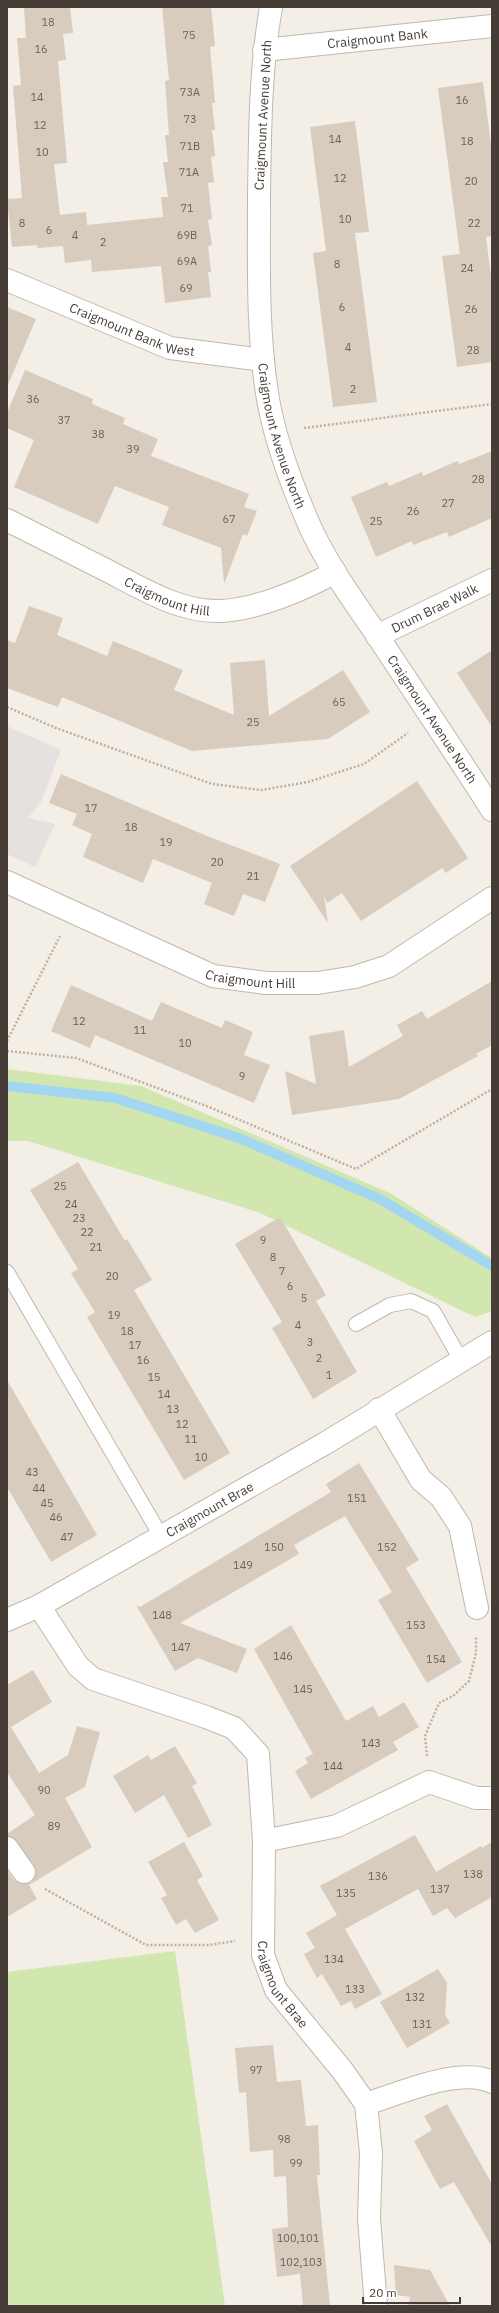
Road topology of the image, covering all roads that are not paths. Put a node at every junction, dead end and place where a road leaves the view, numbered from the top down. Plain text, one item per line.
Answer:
1 (271, 7) edge
2 (492, 26) edge
3 (264, 50) junction
4 (7, 280) edge
5 (262, 360) junction
6 (7, 520) edge
7 (335, 572) junction
8 (492, 580) edge
9 (377, 636) junction
10 (492, 810) edge
11 (7, 882) edge
12 (492, 898) edge
13 (7, 1272) edge
14 (356, 1324) dead end
15 (492, 1342) edge
16 (461, 1360) junction
17 (379, 1409) junction
18 (161, 1536) junction
19 (39, 1606) junction
20 (477, 1608) road end
21 (7, 1620) edge
22 (492, 1798) edge
23 (264, 1841) junction
24 (7, 1848) edge
25 (24, 1872) road end
26 (492, 2082) edge
27 (366, 2104) junction
28 (376, 2306) edge

1 - 3 street, Craigmount Avenue North
2 - 3 street, Craigmount Bank
3 - 5 street, Craigmount Avenue North
4 - 5 street, Craigmount Bank West
5 - 7 street, Craigmount Avenue North
6 - 7 street, Craigmount Hill
7 - 9 street, Craigmount Avenue North
8 - 9 street, Drum Brae Walk
9 - 10 street, Craigmount Avenue North
11 - 12 street, Craigmount Hill
13 - 18 lane
14 - 16 lane
15 - 16 street, Craigmount Brae
16 - 17 street, Craigmount Brae
17 - 18 street, Craigmount Brae
17 - 20 street
18 - 19 street, Craigmount Brae
19 - 21 street, Craigmount Brae
19 - 23 street, Craigmount Brae
22 - 23 street
23 - 27 street, Craigmount Brae
24 - 25 street
26 - 27 street
27 - 28 street, Craigmount Brae

